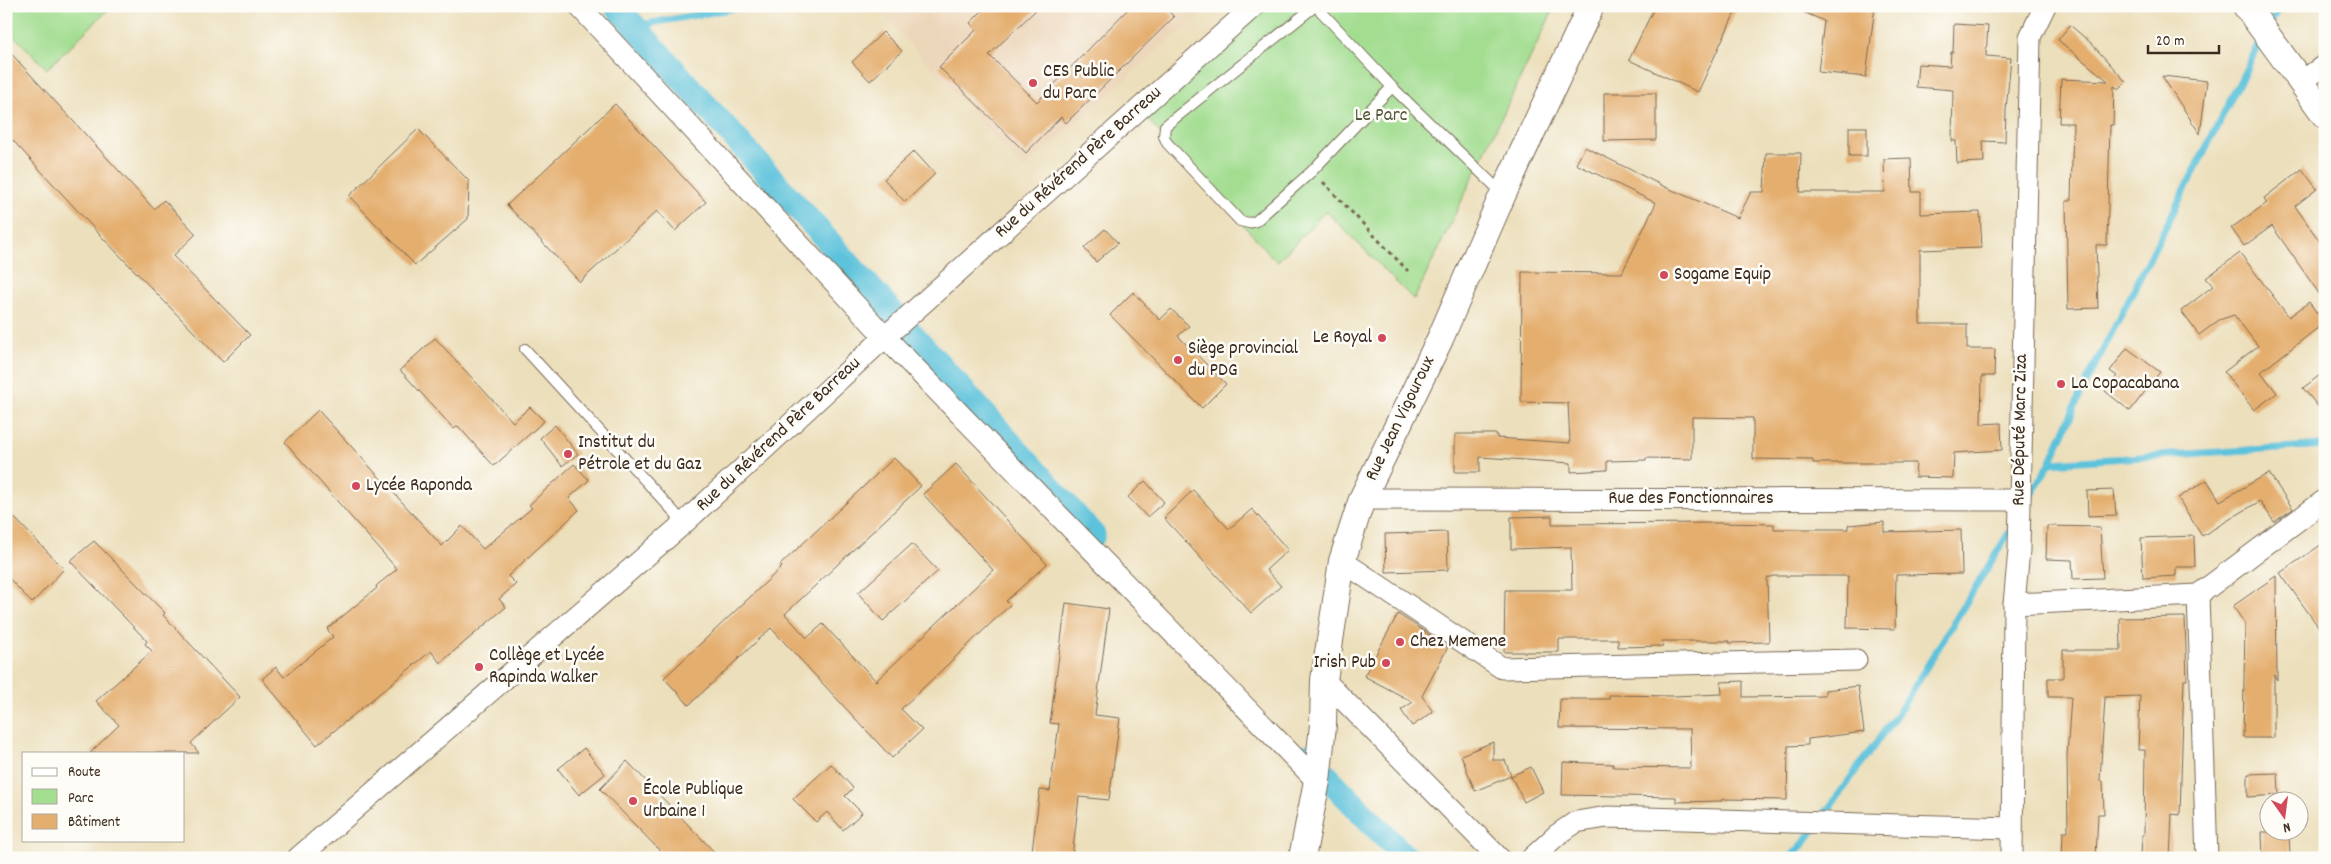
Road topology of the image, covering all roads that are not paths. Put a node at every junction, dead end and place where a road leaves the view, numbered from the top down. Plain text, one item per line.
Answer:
1 (579, 6) edge
2 (1254, 6) edge
3 (1316, 6) edge
4 (1591, 6) edge
5 (2045, 6) edge
6 (2248, 8) edge
7 (2325, 65) edge
8 (2301, 82) junction
9 (1392, 87) junction
10 (2325, 115) edge
11 (1503, 194) junction
12 (889, 334) junction
13 (526, 349) dead end
14 (1362, 499) junction
15 (2325, 500) edge
16 (2019, 504) junction
17 (684, 523) junction
18 (1342, 561) junction
19 (2198, 595) junction
20 (2014, 604) junction
21 (1856, 660) dead end
22 (1324, 680) junction
23 (1317, 780) junction
24 (2012, 828) junction
25 (298, 858) edge
26 (1302, 858) edge
27 (1498, 858) edge
28 (1532, 858) edge
29 (2012, 858) edge
30 (2207, 858) edge

1 - 12 street
2 - 12 street, Rue du Révérend Père Barreau
3 - 9 lane
3 - 9 lane
4 - 11 street, Rue Jean Vigouroux
5 - 16 street, Rue Député Marc Ziza
6 - 8 street
7 - 8 street
8 - 10 street
9 - 11 lane
11 - 14 street, Rue Jean Vigouroux
12 - 17 street, Rue du Révérend Père Barreau
12 - 23 street
13 - 17 lane
14 - 16 street, Rue des Fonctionnaires
14 - 18 street, Rue Jean Vigouroux
15 - 19 street
16 - 20 street, Rue Député Marc Ziza
17 - 25 street, Rue du Révérend Père Barreau
18 - 21 street
18 - 22 street, Rue Jean Vigouroux
19 - 20 street
19 - 30 street
20 - 24 street, Rue Député Marc Ziza
22 - 23 street, Rue Jean Vigouroux
22 - 27 street
23 - 26 street, Rue Jean Vigouroux
24 - 28 street
24 - 29 street, Rue Député Marc Ziza

